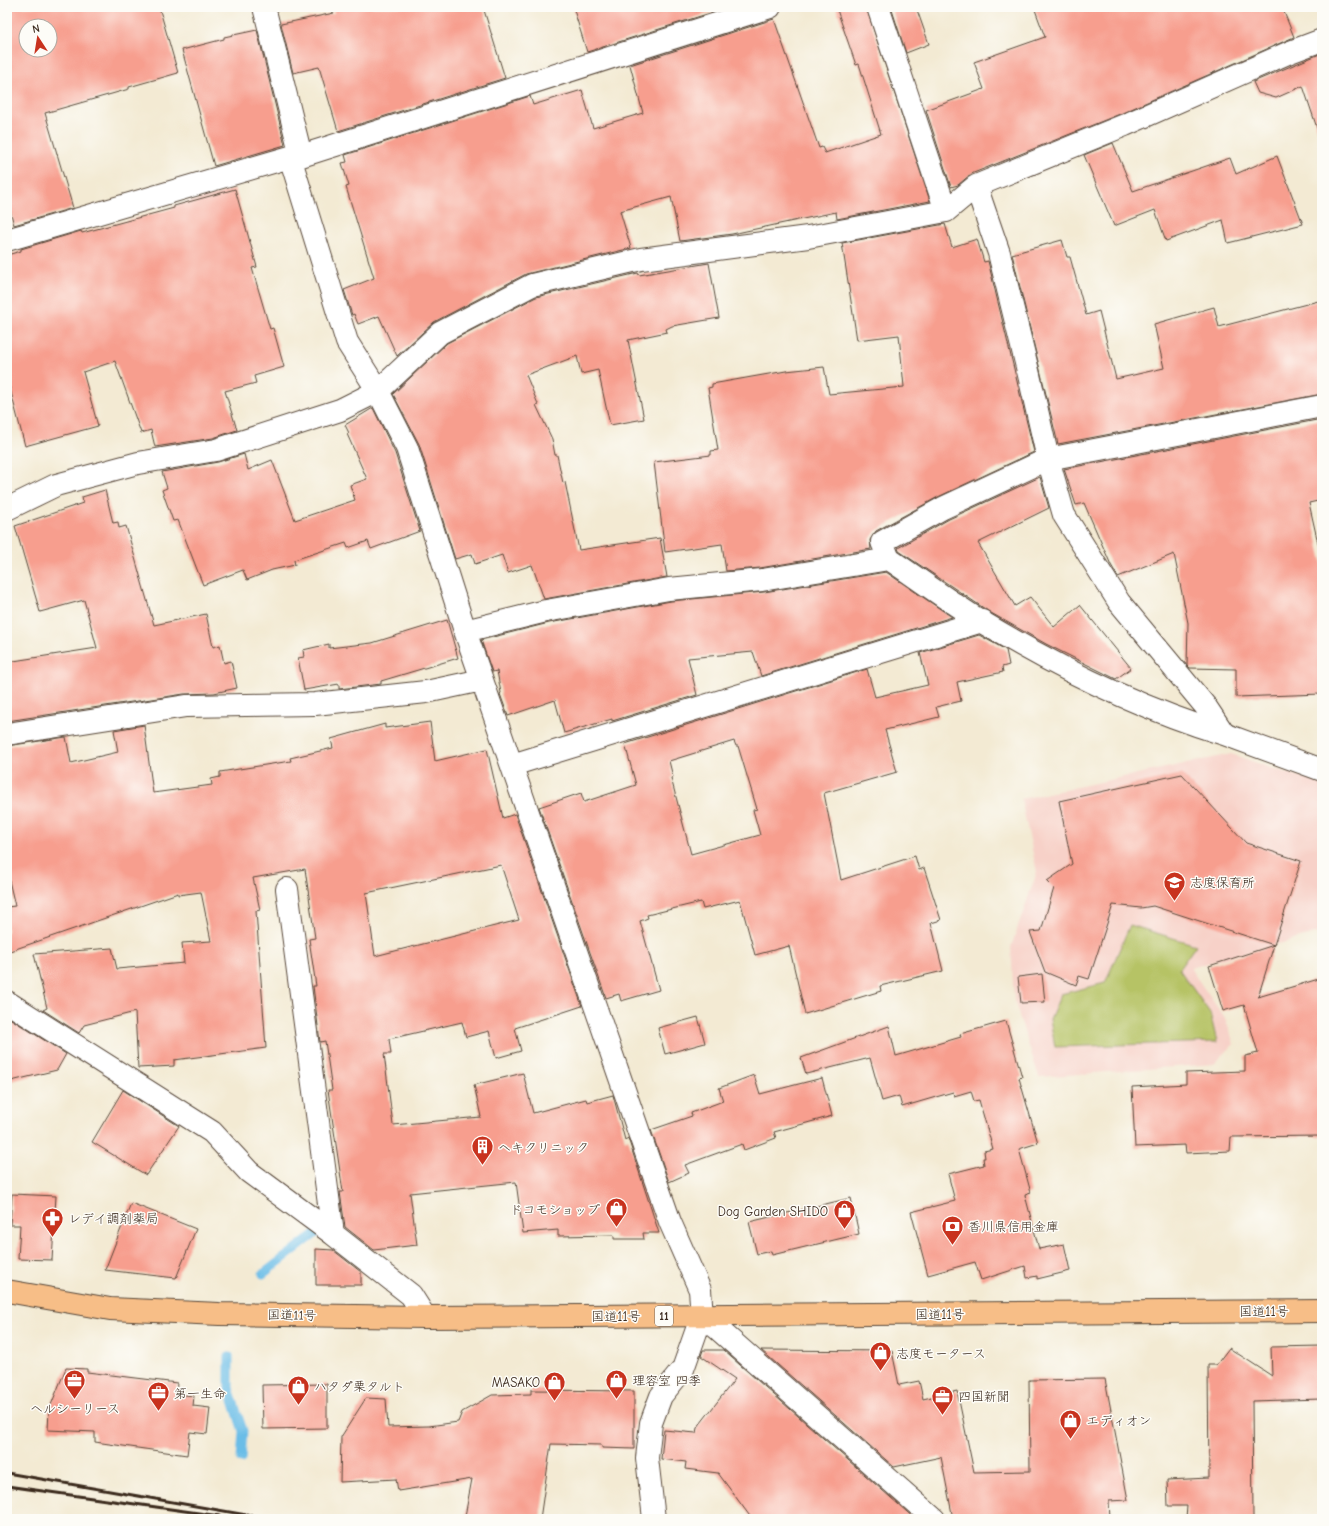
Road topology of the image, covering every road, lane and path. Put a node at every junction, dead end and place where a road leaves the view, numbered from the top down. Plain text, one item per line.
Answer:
1 (264, 7) edge
2 (770, 7) edge
3 (878, 7) edge
4 (1322, 40) edge
5 (296, 156) junction
6 (976, 186) junction
7 (946, 211) junction
8 (7, 240) edge
9 (378, 391) junction
10 (1322, 406) edge
11 (1048, 459) junction
12 (7, 509) edge
13 (889, 559) junction
14 (982, 622) junction
15 (464, 631) junction
16 (482, 680) junction
17 (7, 734) edge
18 (1224, 734) junction
19 (512, 765) junction
20 (1322, 770) edge
21 (287, 889) dead end
22 (7, 1002) edge
23 (333, 1234) junction
24 (7, 1289) edge
25 (1322, 1311) edge
26 (702, 1315) junction
27 (425, 1317) junction
28 (654, 1519) edge
29 (934, 1519) edge

1 - 5 street
2 - 5 street
3 - 7 street
4 - 6 street
5 - 8 street
5 - 9 street
6 - 7 street
6 - 11 street
7 - 9 street
9 - 12 street
9 - 15 street
10 - 11 street
11 - 13 street
11 - 18 street
13 - 14 street
13 - 15 street
14 - 18 street
14 - 19 street
15 - 16 street
16 - 17 street
16 - 19 street
18 - 20 street
19 - 26 street
21 - 23 street
22 - 23 street
23 - 27 street
24 - 27 highway, 国道11号 / 11
25 - 26 highway, 国道11号 / 11
26 - 27 highway, 国道11号 / 11
26 - 28 street
26 - 29 street

